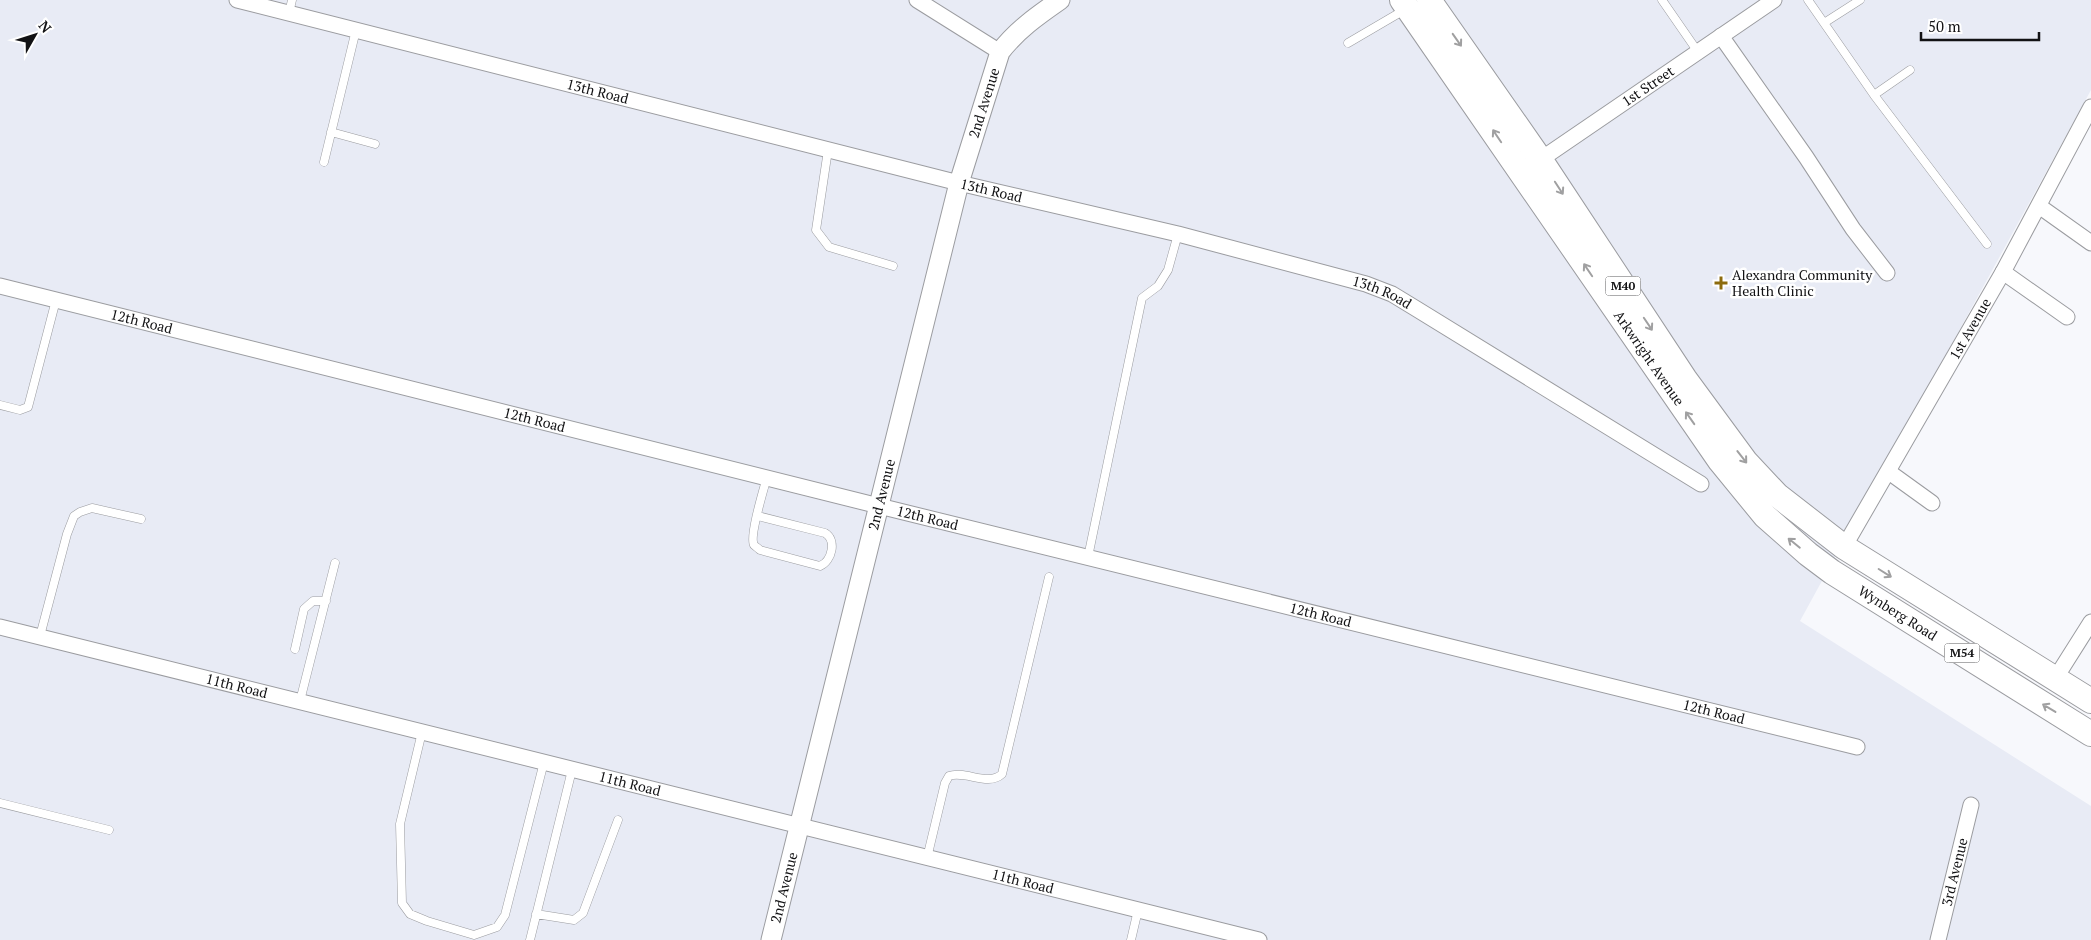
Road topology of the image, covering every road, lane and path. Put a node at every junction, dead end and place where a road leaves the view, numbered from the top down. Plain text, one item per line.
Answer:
1 (238, 0) edge
2 (917, 0) edge
3 (1060, 0) edge
4 (1662, 0) edge
5 (1774, 0) edge
6 (1808, 0) edge
7 (1860, 0) edge
8 (1413, 3) edge
9 (291, 7) edge
10 (1824, 23) junction
11 (356, 30) junction
12 (1721, 36) junction
13 (1348, 43) dead end
14 (1000, 52) junction
15 (1698, 52) junction
16 (1910, 70) dead end
17 (1874, 95) junction
18 (2091, 107) edge
19 (331, 132) junction
20 (376, 144) dead end
21 (828, 150) junction
22 (324, 162) dead end
23 (1531, 166) junction
24 (959, 183) junction
25 (2039, 206) junction
26 (1178, 234) junction
27 (2091, 243) edge
28 (1987, 244) dead end
29 (893, 266) dead end
30 (2002, 272) junction
31 (1887, 273) dead end
32 (0, 286) edge
33 (56, 300) junction
34 (2067, 317) dead end
35 (0, 405) edge
36 (1889, 472) junction
37 (767, 478) junction
38 (1701, 484) dead end
39 (1932, 503) dead end
40 (879, 506) junction
41 (758, 516) junction
42 (140, 519) dead end
43 (1844, 548) junction
44 (1088, 558) junction
45 (335, 563) dead end
46 (1832, 572) joint
47 (1049, 577) dead end
48 (326, 600) junction
49 (2091, 622) edge
50 (0, 626) edge
51 (40, 636) junction
52 (294, 649) dead end
53 (2055, 679) junction
54 (300, 701) junction
55 (2091, 701) edge
56 (422, 732) junction
57 (2091, 734) edge
58 (1857, 747) dead end
59 (544, 762) junction
60 (572, 770) junction
61 (0, 803) edge
62 (1971, 805) dead end
63 (618, 820) dead end
64 (799, 827) junction
65 (109, 830) dead end
66 (927, 858) junction
67 (1138, 910) junction
68 (536, 914) junction
69 (530, 940) edge
70 (771, 940) edge
71 (1131, 940) edge
72 (1259, 940) edge
73 (1938, 940) edge

1 - 9 street, 13th Road
2 - 14 street
3 - 14 street
4 - 15 lane
5 - 12 street, 1st Street
6 - 10 lane
7 - 10 lane
8 - 13 lane
8 - 23 main road, Arkwright Avenue / M40
9 - 11 street, 13th Road
10 - 17 lane
11 - 19 lane
11 - 21 street, 13th Road
12 - 15 street, 1st Street
12 - 31 street
14 - 24 street, 2nd Avenue
15 - 23 street, 1st Street
16 - 17 lane
17 - 28 lane
18 - 25 street, 1st Avenue
19 - 20 lane
19 - 22 lane
21 - 24 street, 13th Road
21 - 29 lane
23 -> 43 main road, Arkwright Avenue / M40
46 -> 23 main road, Arkwright Avenue / M40
24 - 26 street, 13th Road
24 - 40 street, 2nd Avenue
25 - 27 street
25 - 30 street, 1st Avenue
26 - 38 street, 13th Road
26 - 44 lane
30 - 34 street
30 - 36 street, 1st Avenue
32 - 33 street, 12th Road
33 - 35 lane
33 - 37 street, 12th Road
36 - 39 street
36 - 43 street, 1st Avenue
37 - 40 street, 12th Road
37 - 41 lane
40 - 44 street, 12th Road
40 - 64 street, 2nd Avenue
41 - 41 lane
42 - 51 lane
43 -> 53 main road, Wynberg Road / M54
44 - 58 street, 12th Road
45 - 48 lane
57 -> 46 main road, Wynberg Road / M54
47 - 66 lane
48 - 52 lane
48 - 54 lane
49 - 53 street
50 - 51 street, 11th Road
51 - 54 street, 11th Road
53 - 55 main road, Wynberg Road / M54
54 - 56 street, 11th Road
56 - 59 street, 11th Road
56 - 59 lane
59 - 60 street, 11th Road
60 - 64 street, 11th Road
60 - 68 lane
61 - 65 lane
62 - 73 street, 3rd Avenue
63 - 68 lane
64 - 66 street, 11th Road
64 - 70 street, 2nd Avenue
66 - 67 street, 11th Road
67 - 71 lane
67 - 72 street, 11th Road
68 - 69 lane

